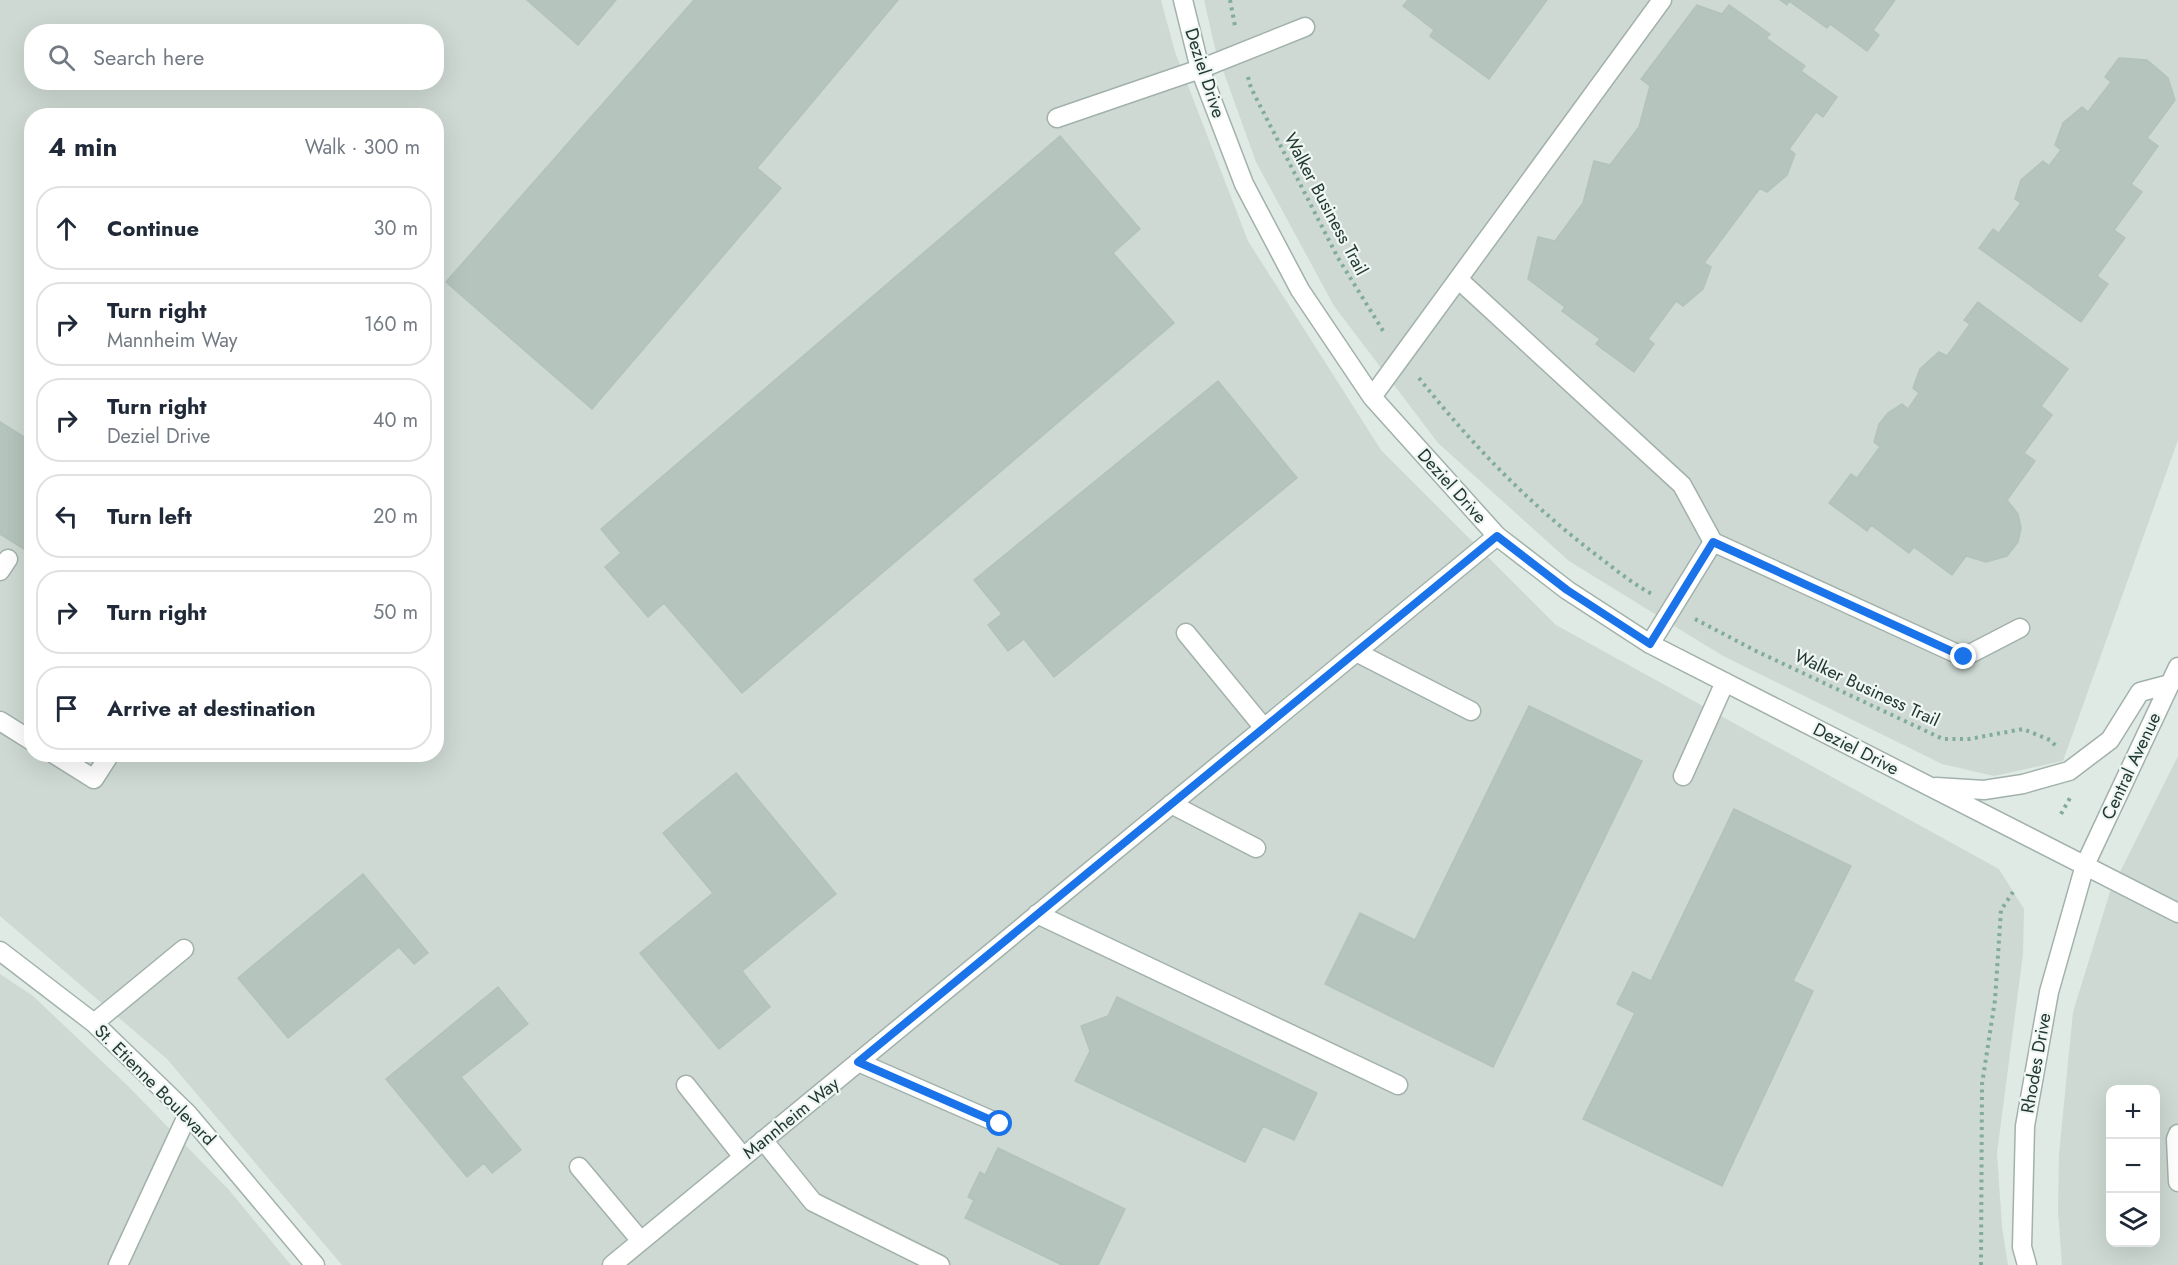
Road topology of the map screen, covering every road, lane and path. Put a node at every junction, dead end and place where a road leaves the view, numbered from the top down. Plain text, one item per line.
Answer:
1 (1183, 0) edge
2 (1662, 0) edge
3 (1231, 2) edge
4 (1305, 27) dead end
5 (1236, 30) dead end
6 (1200, 69) junction
7 (1251, 88) dead end
8 (1057, 118) dead end
9 (1458, 279) junction
10 (1382, 330) dead end
11 (1420, 380) dead end
12 (1372, 397) junction
13 (1497, 536) junction
14 (1713, 542) junction
15 (1642, 589) dead end
16 (1695, 619) dead end
17 (2020, 628) dead end
18 (1186, 633) dead end
19 (1650, 644) junction
20 (1356, 652) junction
21 (2174, 676) edge
22 (1725, 682) junction
23 (1471, 711) dead end
24 (0, 721) edge
25 (1264, 728) junction
26 (24, 736) edge
27 (2057, 747) dead end
28 (66, 762) edge
29 (105, 762) edge
30 (1683, 776) dead end
31 (1928, 786) junction
32 (1171, 804) junction
33 (1256, 848) dead end
34 (2085, 865) junction
35 (2013, 892) dead end
36 (2178, 913) edge
37 (1037, 914) junction
38 (184, 949) dead end
39 (1, 953) edge
40 (94, 1023) junction
41 (858, 1062) junction
42 (686, 1085) dead end
43 (1398, 1085) dead end
44 (188, 1114) junction
45 (1000, 1124) dead end
46 (2178, 1134) edge
47 (763, 1140) junction
48 (743, 1157) junction
49 (579, 1167) dead end
50 (2178, 1182) edge
51 (641, 1241) junction
52 (118, 1265) edge
53 (315, 1265) edge
54 (612, 1265) edge
55 (940, 1265) edge
56 (1981, 1265) edge
57 (2027, 1265) edge

1 - 6 street, Deziel Drive
2 - 9 street
3 - 5 path
4 - 6 street
6 - 8 street
6 - 12 street, Deziel Drive
7 - 10 path, Walker Business Trail
9 - 12 street
9 - 14 street
11 - 15 path
12 - 13 street, Deziel Drive
13 - 19 street, Deziel Drive
13 - 20 street, Mannheim Way
14 - 17 street
14 - 19 street
16 - 27 path, Walker Business Trail
18 - 25 street
19 - 22 street, Deziel Drive
20 - 23 street
20 - 25 street, Mannheim Way
21 - 31 street
21 - 34 street, Central Avenue
22 - 30 street
22 - 31 street, Deziel Drive
24 - 26 street
25 - 32 street, Mannheim Way
28 - 29 street
31 - 34 street, Deziel Drive
32 - 33 street
32 - 37 street, Mannheim Way
34 - 36 street, Deziel Drive
34 - 57 street, Rhodes Drive
35 - 56 path
37 - 41 street, Mannheim Way
37 - 43 street
38 - 40 street
39 - 40 street, St. Etienne Boulevard
40 - 44 street, St. Etienne Boulevard
41 - 45 street
41 - 47 street, Mannheim Way
42 - 48 street
44 - 52 street
44 - 53 street, St. Etienne Boulevard
46 - 50 street
47 - 48 street, Mannheim Way
47 - 55 street
48 - 51 street, Mannheim Way
49 - 51 street
51 - 54 street, Mannheim Way

